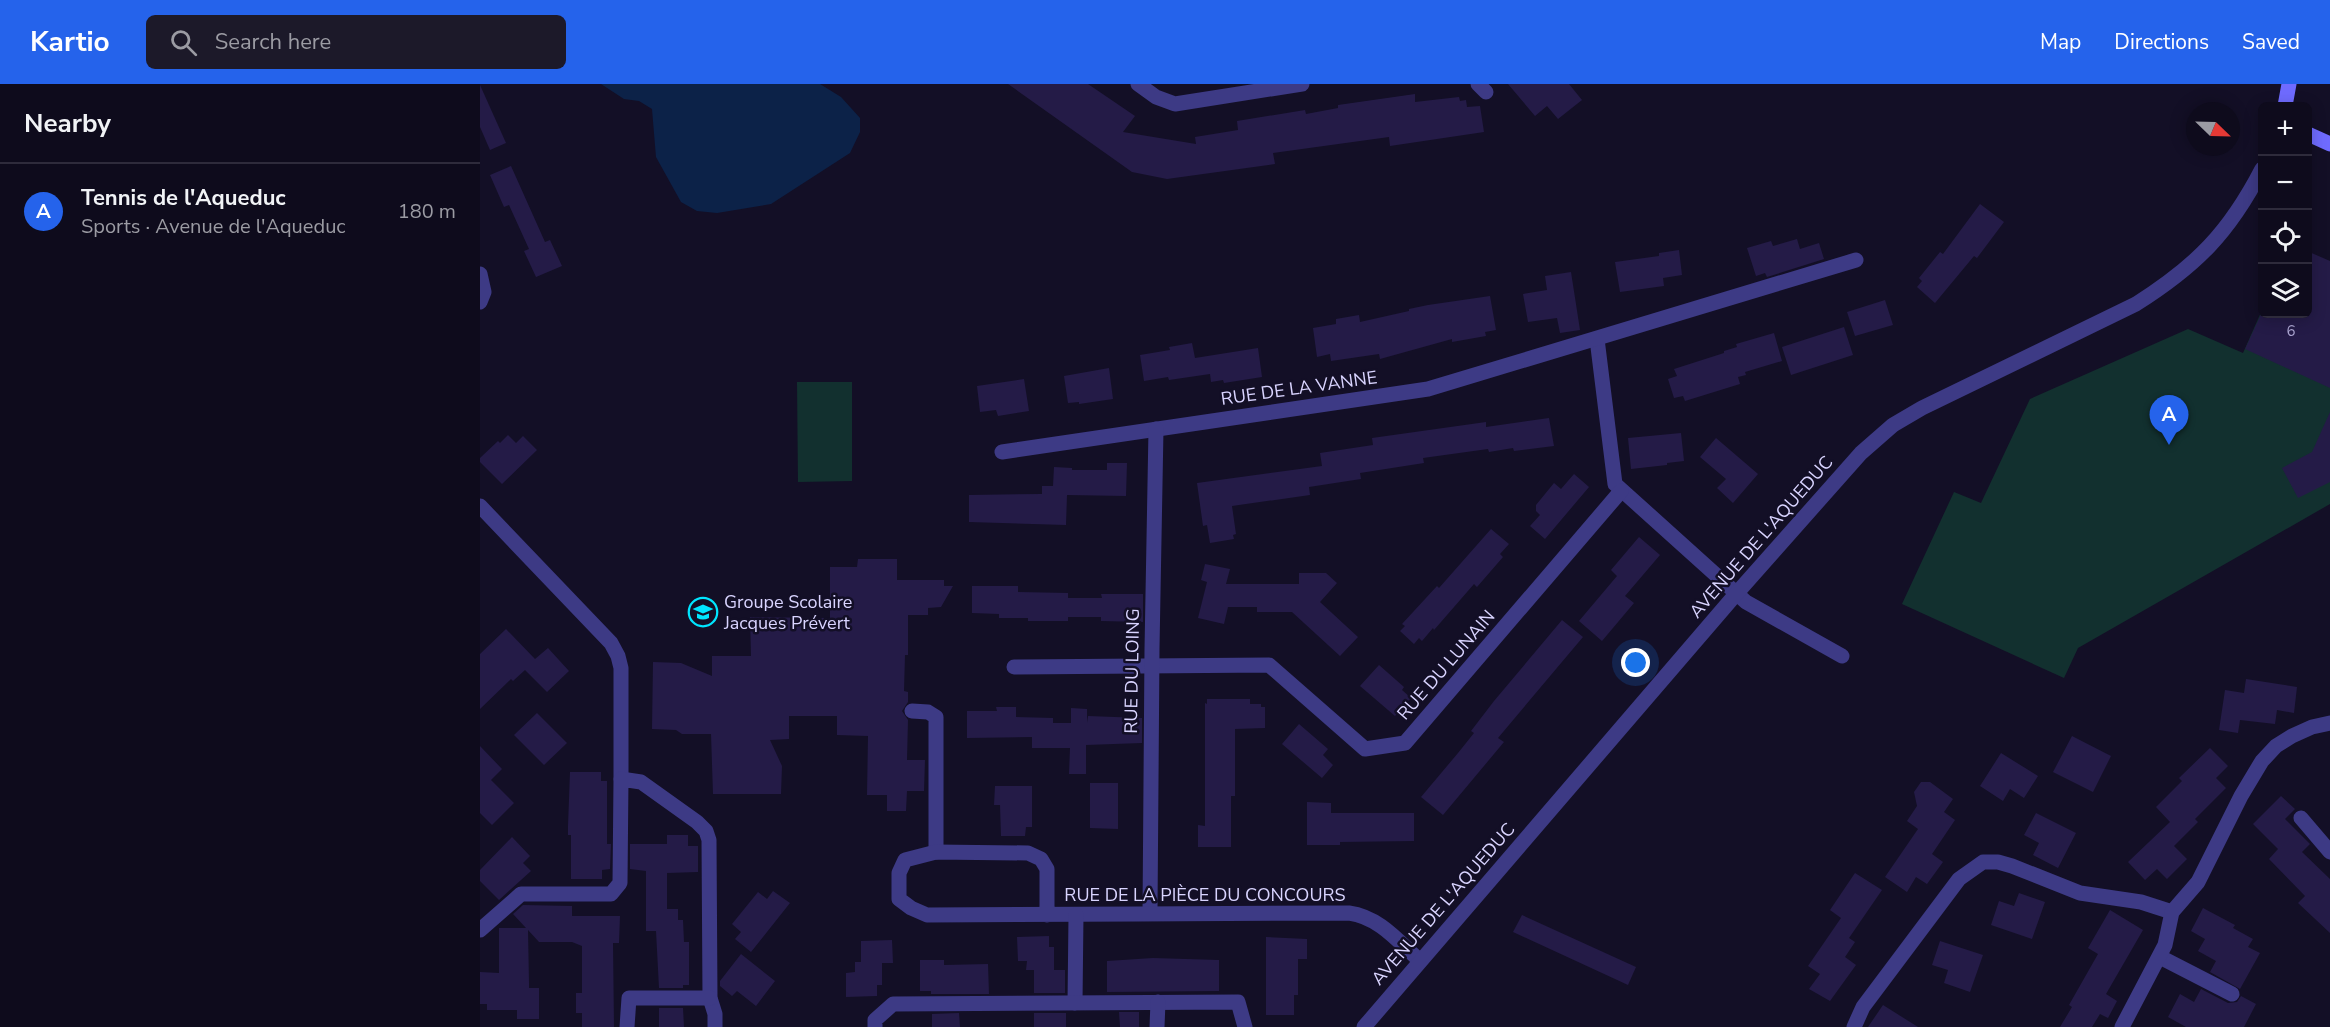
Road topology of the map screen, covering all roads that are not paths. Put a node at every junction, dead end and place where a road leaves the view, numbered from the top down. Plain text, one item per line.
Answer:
1 (1138, 84) edge
2 (1302, 84) edge
3 (2289, 84) edge
4 (2286, 102) edge
5 (2312, 136) edge
6 (2330, 144) edge
7 (2258, 176) edge
8 (1856, 260) dead end
9 (480, 274) edge
10 (480, 302) edge
11 (1597, 339) junction
12 (1156, 429) junction
13 (1002, 452) dead end
14 (1621, 491) junction
15 (480, 506) edge
16 (1736, 594) junction
17 (1842, 656) dead end
18 (1152, 665) junction
19 (1014, 667) dead end
20 (912, 711) dead end
21 (2330, 723) edge
22 (621, 779) junction
23 (2301, 818) dead end
24 (936, 852) junction
25 (2330, 852) edge
26 (2172, 912) junction
27 (1150, 913) junction
28 (1047, 915) junction
29 (1076, 915) junction
30 (480, 930) edge
31 (2160, 957) junction
32 (1420, 961) junction
33 (2232, 994) dead end
34 (710, 998) junction
35 (1158, 1002) junction
36 (1075, 1003) junction
37 (627, 1027) edge
38 (714, 1027) edge
39 (875, 1027) edge
40 (1157, 1027) edge
41 (1245, 1027) edge
42 (1364, 1027) edge
43 (1854, 1027) edge
44 (2122, 1027) edge

1 - 2 street
3 - 4 street
5 - 6 street
7 - 16 street, AVENUE DE L'AQUEDUC
8 - 11 street, RUE DE LA VANNE
9 - 10 street
11 - 12 street, RUE DE LA VANNE
11 - 14 street
12 - 13 street, RUE DE LA VANNE
12 - 18 street, RUE DU LOING
14 - 16 street
14 - 18 street, RUE DU LUNAIN
15 - 22 street
16 - 17 street
16 - 32 street, AVENUE DE L'AQUEDUC
18 - 19 street, RUE DU LUNAIN
18 - 27 street, RUE DU LOING
20 - 24 street
21 - 26 street
22 - 30 street
22 - 34 street
23 - 25 street
24 - 28 street, RUE DE LA PIÈCE DU CONCOURS
24 - 28 street, RUE DE LA PIÈCE DU CONCOURS
26 - 31 street
26 - 43 street
27 - 29 street, RUE DE LA PIÈCE DU CONCOURS
27 - 32 street, RUE DE LA PIÈCE DU CONCOURS
28 - 29 street, RUE DE LA PIÈCE DU CONCOURS
29 - 36 street
31 - 33 street
31 - 44 street
32 - 42 street, AVENUE DE L'AQUEDUC
34 - 37 street
34 - 38 street
35 - 36 street
35 - 40 street
35 - 41 street
36 - 39 street

